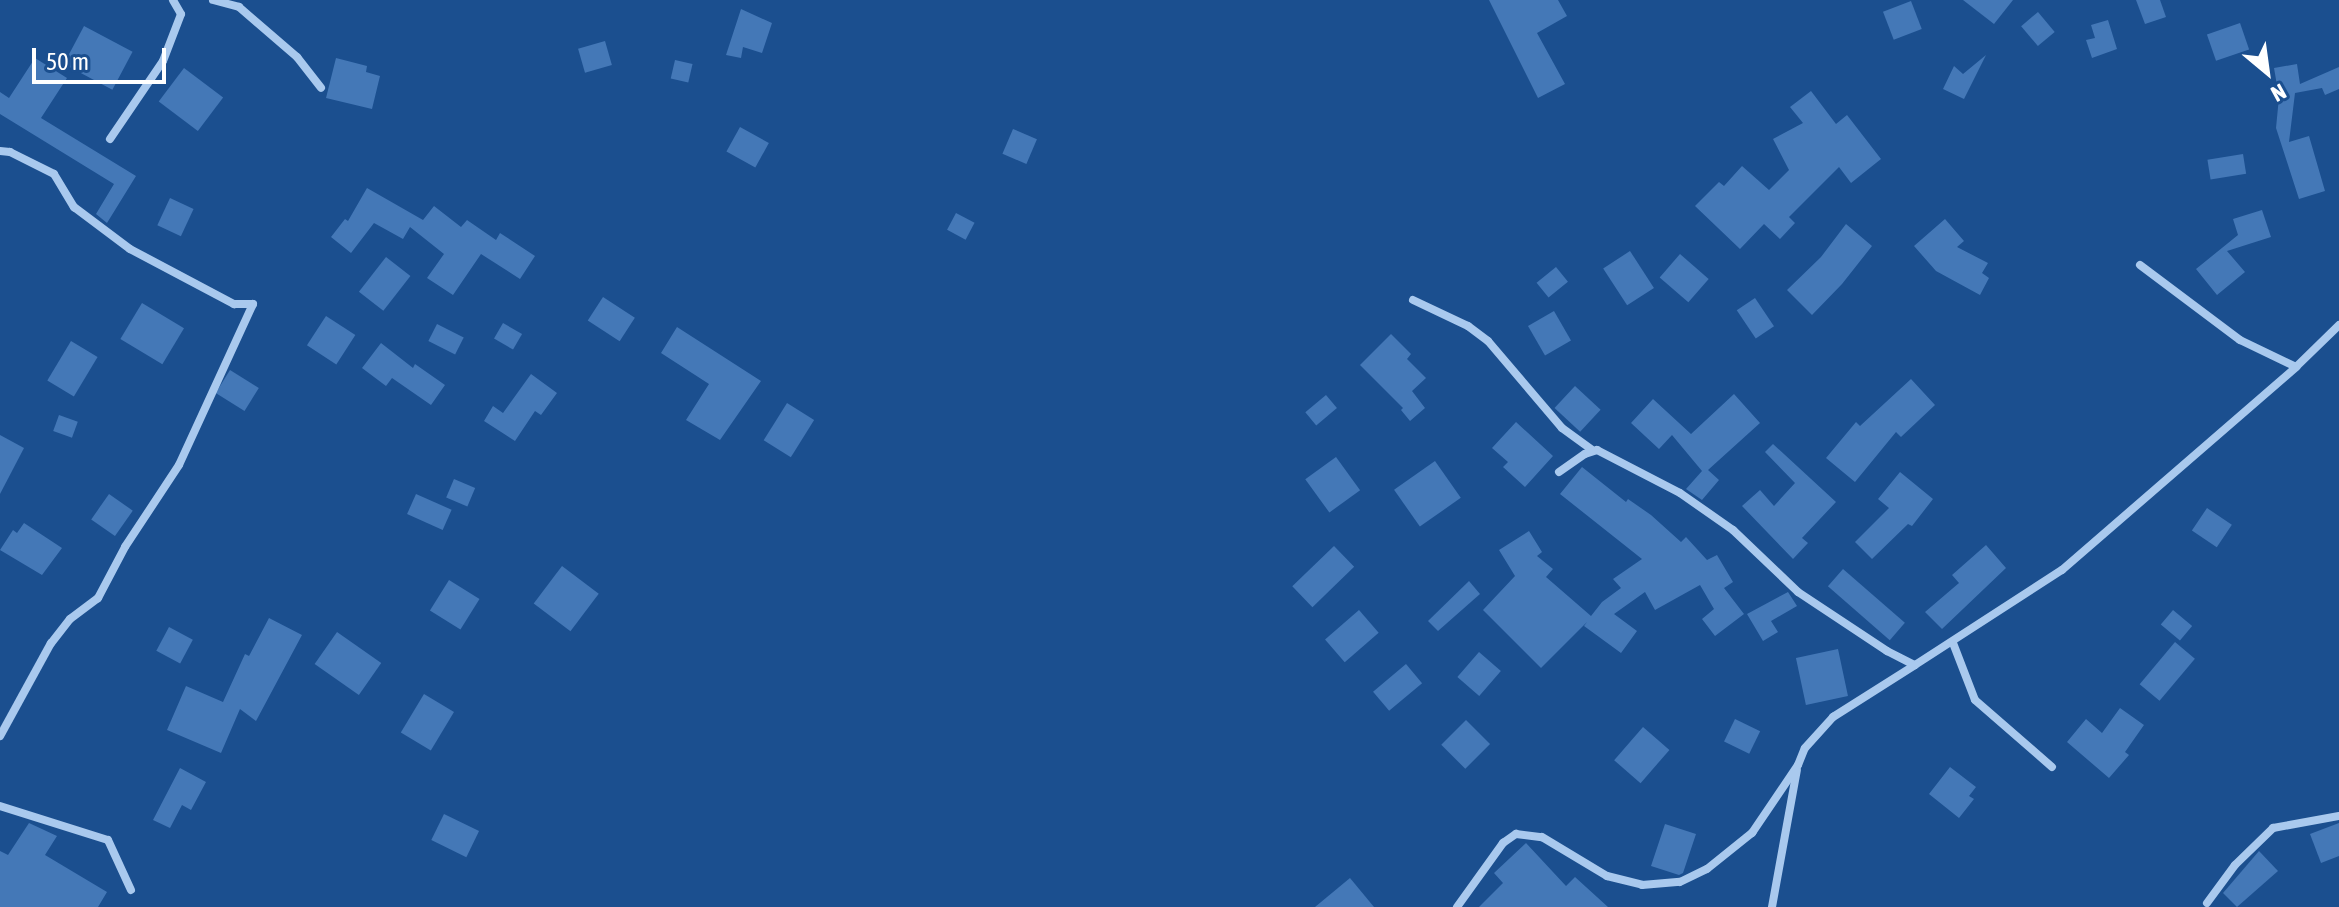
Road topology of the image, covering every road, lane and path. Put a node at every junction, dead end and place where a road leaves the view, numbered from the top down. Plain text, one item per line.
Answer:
1 (173, 0) edge
2 (213, 0) edge
3 (321, 88) dead end
4 (110, 139) dead end
5 (0, 151) edge
6 (2140, 265) dead end
7 (1413, 300) dead end
8 (2339, 325) edge
9 (2296, 367) junction
10 (1592, 450) junction
11 (1559, 472) dead end
12 (1953, 643) junction
13 (1915, 665) junction
14 (0, 736) edge
15 (1798, 765) junction
16 (2052, 767) dead end
17 (0, 806) edge
18 (2339, 816) edge
19 (131, 890) dead end
20 (2207, 903) dead end
21 (1457, 907) edge
22 (1772, 907) edge

1 - 4 street
2 - 3 street
5 - 14 street
6 - 9 street
7 - 10 street
8 - 9 street
9 - 12 street
10 - 11 street
10 - 13 street
12 - 13 street
12 - 16 street
13 - 15 street
15 - 21 street
15 - 22 street
17 - 19 street
18 - 20 street

